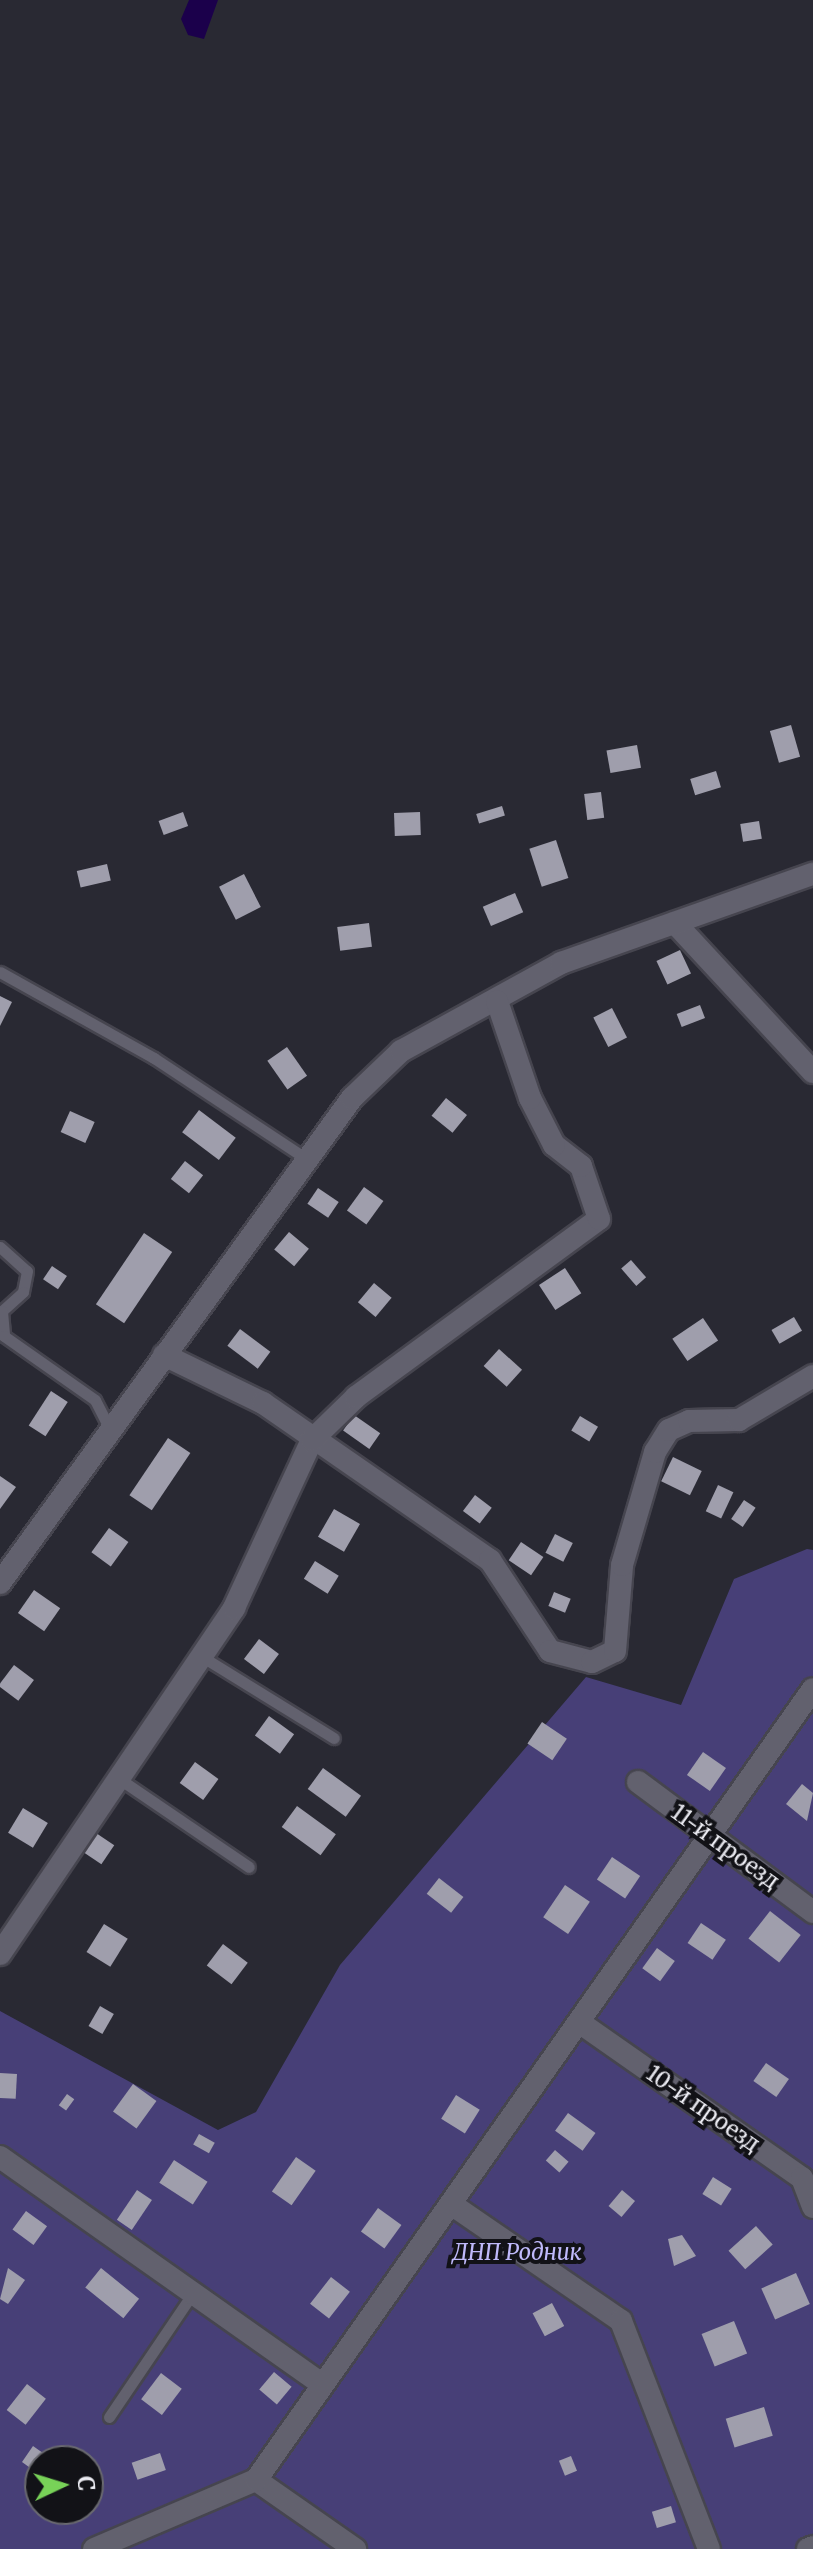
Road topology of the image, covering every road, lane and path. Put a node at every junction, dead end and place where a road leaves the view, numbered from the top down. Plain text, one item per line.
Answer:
1 (813, 874) edge
2 (675, 923) junction
3 (0, 972) edge
4 (497, 1001) junction
5 (813, 1072) edge
6 (308, 1160) junction
7 (0, 1247) edge
8 (164, 1355) junction
9 (813, 1376) edge
10 (111, 1432) junction
11 (312, 1440) junction
12 (0, 1583) edge
13 (201, 1656) junction
14 (813, 1689) edge
15 (334, 1738) dead end
16 (117, 1777) junction
17 (638, 1782) dead end
18 (710, 1836) junction
19 (249, 1867) dead end
20 (813, 1912) edge
21 (0, 1954) edge
22 (579, 2022) junction
23 (0, 2157) edge
24 (451, 2204) junction
25 (813, 2207) edge
26 (193, 2293) junction
27 (323, 2385) junction
28 (109, 2417) dead end
29 (256, 2480) junction
30 (94, 2549) edge
31 (355, 2549) edge
32 (709, 2549) edge

1 - 2 street
2 - 4 street
2 - 5 street
3 - 6 lane
4 - 6 street
4 - 11 street
6 - 8 street
7 - 10 lane
8 - 10 street
8 - 11 street
9 - 11 street
10 - 12 street
11 - 13 street
13 - 15 lane
13 - 16 street
14 - 18 street
16 - 19 lane
16 - 21 street
17 - 18 street, 11-й проезд
18 - 20 street, 11-й проезд
18 - 22 street
22 - 24 street
22 - 25 street, 10-й проезд
23 - 26 street
24 - 27 street
24 - 32 street
26 - 27 street
26 - 28 lane
27 - 29 street
29 - 30 street
29 - 31 street

